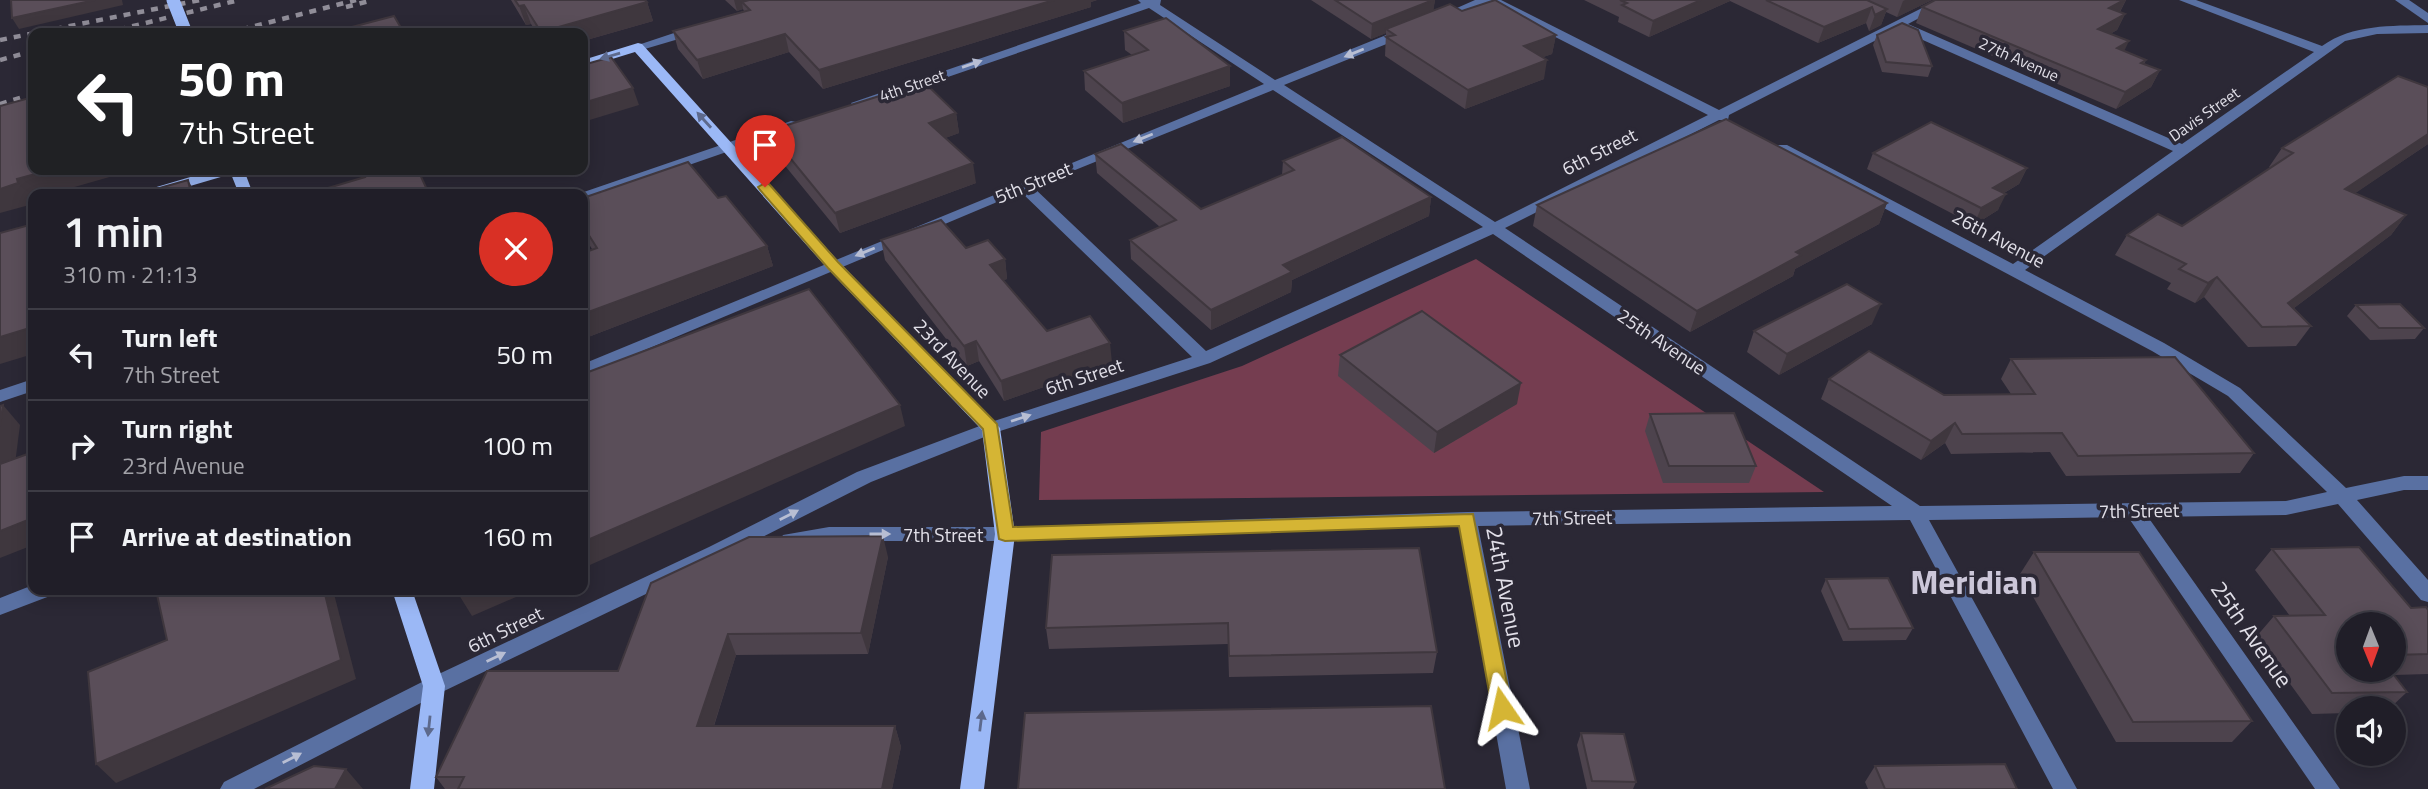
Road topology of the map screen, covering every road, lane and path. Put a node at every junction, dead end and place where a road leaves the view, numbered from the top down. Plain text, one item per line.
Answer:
1 (173, 0) edge
2 (1486, 0) edge
3 (1492, 0) edge
4 (1947, 0) edge
5 (2185, 0) edge
6 (2401, 0) edge
7 (1152, 1) edge
8 (1875, 15) edge
9 (2428, 19) edge
10 (1898, 25) junction
11 (184, 28) edge
12 (704, 28) edge
13 (2428, 29) edge
14 (638, 47) junction
15 (2324, 51) junction
16 (588, 62) edge
17 (1273, 86) junction
18 (847, 106) edge
19 (1718, 114) junction
20 (808, 120) edge
21 (1742, 127) edge
22 (1767, 140) edge
23 (729, 146) junction
24 (2183, 150) junction
25 (211, 175) edge
26 (1023, 186) junction
27 (165, 189) edge
28 (588, 195) edge
29 (1494, 228) junction
30 (833, 265) junction
31 (2015, 270) junction
32 (1204, 359) junction
33 (588, 368) edge
34 (28, 387) edge
35 (0, 396) edge
36 (991, 428) junction
37 (2428, 483) edge
38 (2343, 497) junction
39 (2133, 510) junction
40 (1914, 512) junction
41 (1467, 519) junction
42 (1005, 534) junction
43 (716, 552) junction
44 (2428, 594) edge
45 (30, 595) edge
46 (404, 595) edge
47 (0, 607) edge
48 (434, 686) junction
49 (232, 789) edge
50 (422, 789) edge
51 (972, 789) edge
52 (1518, 789) edge
53 (2065, 789) edge
54 (2328, 789) edge

1 - 11 main road, bridge
2 -> 17 street, 5th Street
3 - 19 street
4 - 10 street, 6th Street
5 - 15 street
6 - 9 street
7 - 17 street, 25th Avenue
18 -> 7 street, 4th Street
8 - 10 street, 27th Avenue
10 - 19 street, 6th Street
10 - 24 street, 27th Avenue
12 - 14 street
13 - 15 street, Davis Street
14 -> 16 main road
23 -> 14 main road, 23rd Avenue
15 - 24 street, Davis Street
17 -> 26 street, 5th Street
17 - 29 street, 25th Avenue
19 - 21 street
19 - 29 street, 6th Street
20 - 23 street
22 - 31 street, 26th Avenue
23 - 28 street
23 - 30 main road, 23rd Avenue
24 - 31 street, Davis Street
25 - 27 main road
26 -> 30 street, 5th Street
26 - 32 street
29 - 32 street, 6th Street
29 - 40 street, 25th Avenue
30 - 33 street, 5th Street
30 - 36 main road, 23rd Avenue
31 - 38 street, 26th Avenue
36 -> 32 street, 6th Street
34 - 35 street
36 - 42 main road, 23rd Avenue
43 -> 36 street, 6th Street
37 - 38 street, 7th Street
38 - 39 street, 7th Street
38 - 44 street, 26th Avenue
39 - 40 street, 7th Street
39 - 54 street, 25th Avenue
40 - 41 street, 7th Street
40 - 53 street, 25th Avenue
41 - 42 street, 7th Street
41 - 52 street, 24th Avenue
43 -> 42 street, 7th Street
51 -> 42 main road, 23rd Avenue
48 -> 43 street, 6th Street
45 - 47 street
46 - 48 main road
49 -> 48 street, 6th Street
48 -> 50 main road

